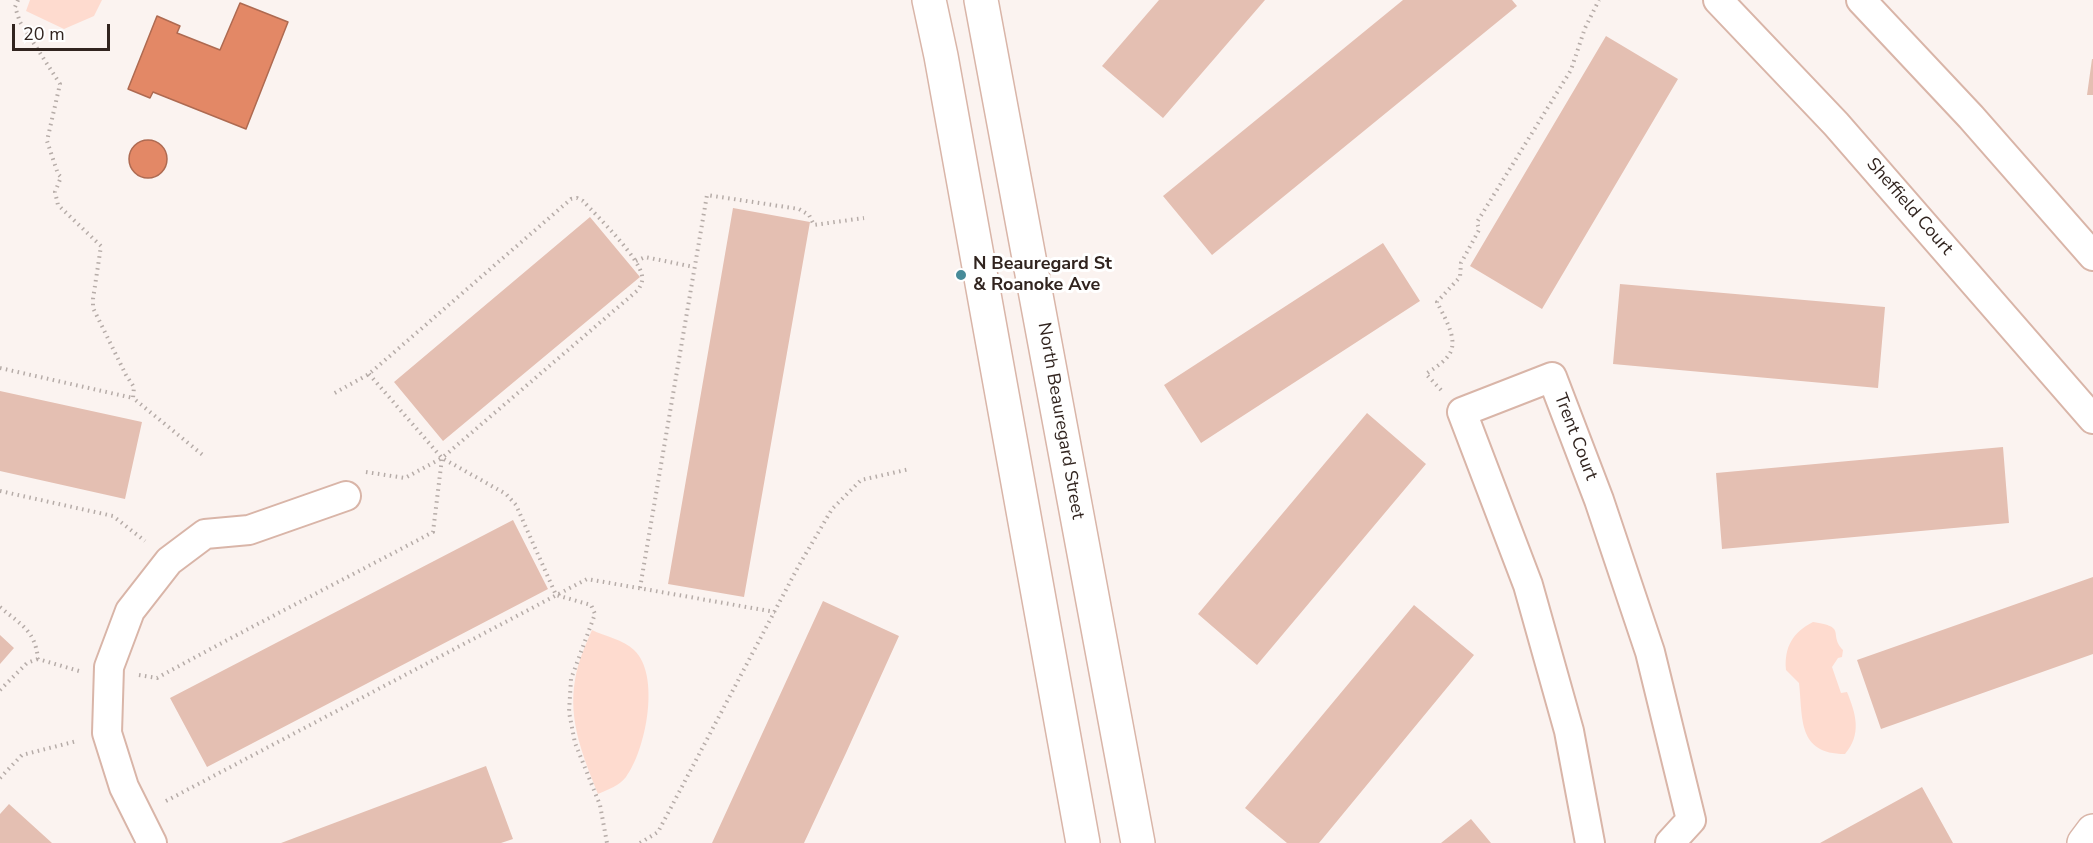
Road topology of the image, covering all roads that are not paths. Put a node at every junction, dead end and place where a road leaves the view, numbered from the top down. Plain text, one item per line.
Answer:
1 (929, 0) edge
2 (981, 0) edge
3 (1719, 0) edge
4 (1861, 0) edge
5 (2093, 256) edge
6 (2093, 419) edge
7 (352, 483) road end
8 (2093, 831) edge
9 (152, 843) edge
10 (1083, 843) edge
11 (1138, 843) edge
12 (1590, 843) edge
13 (1670, 843) edge
14 (2084, 843) edge

1 - 10 main road
2 - 11 main road, North Beauregard Street
3 - 6 street, Sheffield Court
4 - 5 street
7 - 9 street
8 - 14 main road
12 - 13 street, Trent Court

